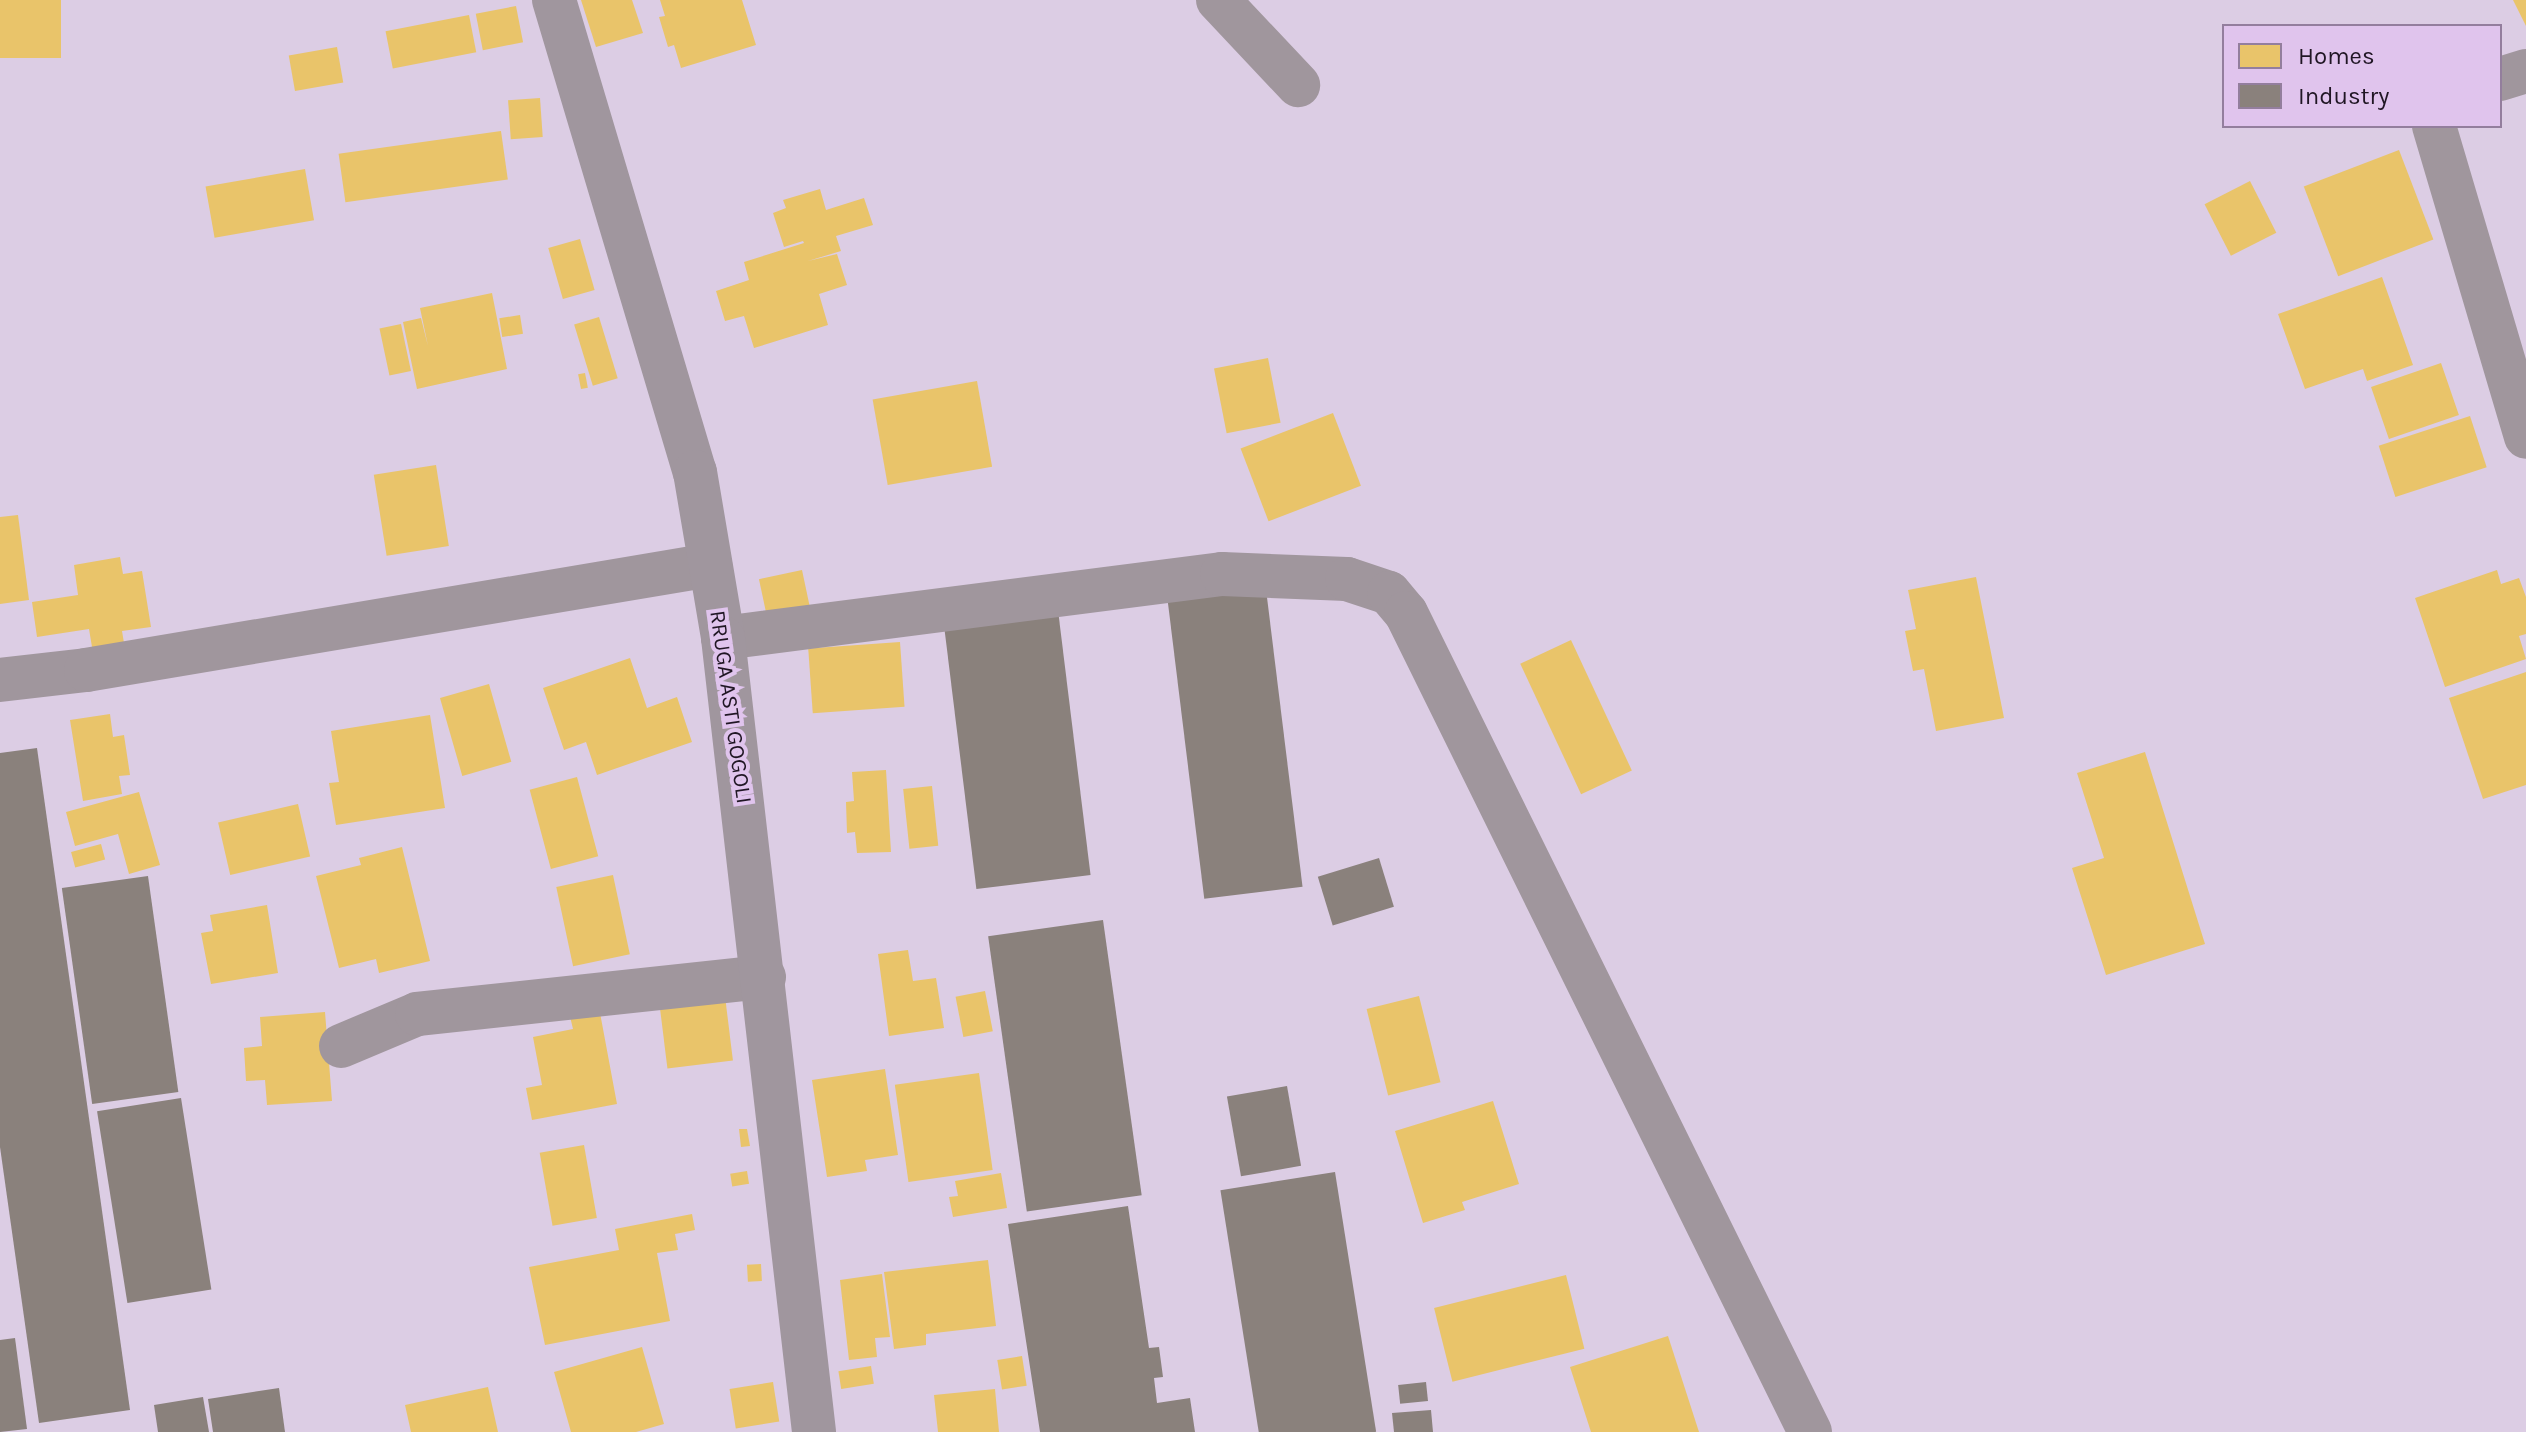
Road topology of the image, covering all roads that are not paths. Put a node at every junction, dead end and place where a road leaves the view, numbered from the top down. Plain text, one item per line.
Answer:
1 (554, 0) edge
2 (1218, 0) edge
3 (2526, 71) edge
4 (2502, 78) edge
5 (1298, 85) dead end
6 (2435, 128) edge
7 (2526, 437) edge
8 (710, 565) junction
9 (723, 638) junction
10 (0, 680) edge
11 (764, 977) junction
12 (341, 1046) dead end
13 (814, 1432) edge
14 (1810, 1432) edge

1 - 8 street, RRUGA ASTI GOGOLI
2 - 5 street
3 - 4 street
6 - 7 street
8 - 9 street, RRUGA ASTI GOGOLI
8 - 10 street
9 - 11 street, RRUGA ASTI GOGOLI
9 - 14 street
11 - 12 street
11 - 13 street, RRUGA ASTI GOGOLI

